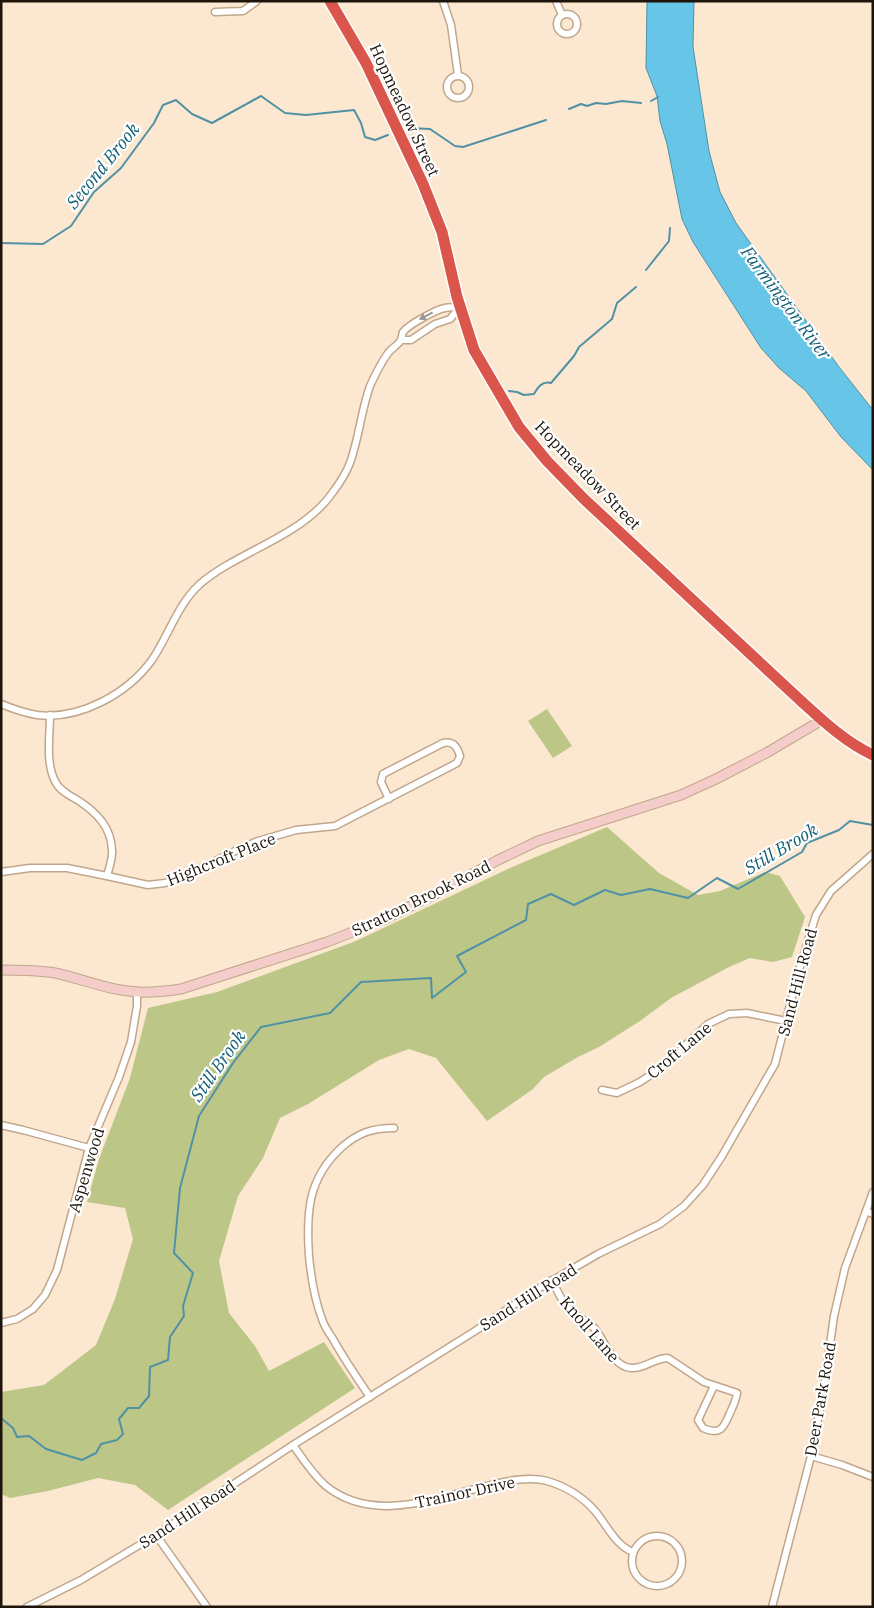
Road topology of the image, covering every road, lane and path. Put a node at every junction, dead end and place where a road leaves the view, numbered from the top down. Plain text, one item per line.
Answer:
1 (257, 1) edge
2 (330, 1) edge
3 (443, 1) edge
4 (556, 1) edge
5 (215, 12) dead end
6 (562, 15) dead end
7 (458, 75) dead end
8 (460, 307) junction
9 (401, 340) junction
10 (1, 704) edge
11 (50, 715) junction
12 (822, 720) junction
13 (873, 755) edge
14 (389, 799) junction
15 (873, 854) edge
16 (1, 872) edge
17 (107, 876) junction
18 (1, 970) edge
19 (137, 992) junction
20 (786, 1021) junction
21 (602, 1090) dead end
22 (1, 1126) edge
23 (394, 1128) dead end
24 (89, 1148) junction
25 (873, 1192) edge
26 (866, 1211) junction
27 (873, 1214) edge
28 (552, 1280) junction
29 (1, 1323) edge
30 (714, 1386) junction
31 (370, 1397) junction
32 (293, 1445) junction
33 (811, 1456) junction
34 (873, 1477) edge
35 (156, 1535) junction
36 (633, 1552) junction
37 (28, 1607) edge
38 (207, 1607) edge
39 (772, 1607) edge

1 - 5 street
2 - 8 highway, Hopmeadow Street
3 - 7 street
4 - 6 street
8 - 9 street
8 -> 9 street
8 - 12 highway, Hopmeadow Street
9 - 11 street
10 - 11 street
11 - 17 street
12 - 13 highway, Hopmeadow Street
12 - 19 street, Stratton Brook Road
14 - 14 street, Highcroft Place
14 - 17 street, Highcroft Place
15 - 20 street, Sand Hill Road
16 - 17 street, Highcroft Place
18 - 19 street, Stratton Brook Road
19 - 24 street, Aspenwood
20 - 21 street, Croft Lane
20 - 28 street, Sand Hill Road
22 - 24 street
23 - 31 street
24 - 29 street, Aspenwood
25 - 26 street, Deer Park Road
26 - 27 street
26 - 33 street, Deer Park Road
28 - 30 street, Knoll Lane
28 - 31 street, Sand Hill Road
30 - 30 street, Knoll Lane
31 - 32 street, Sand Hill Road
32 - 35 street, Sand Hill Road
32 - 36 street, Trainor Drive
33 - 34 street
33 - 39 street, Deer Park Road
35 - 37 street, Sand Hill Road
35 - 38 street
36 - 36 street

